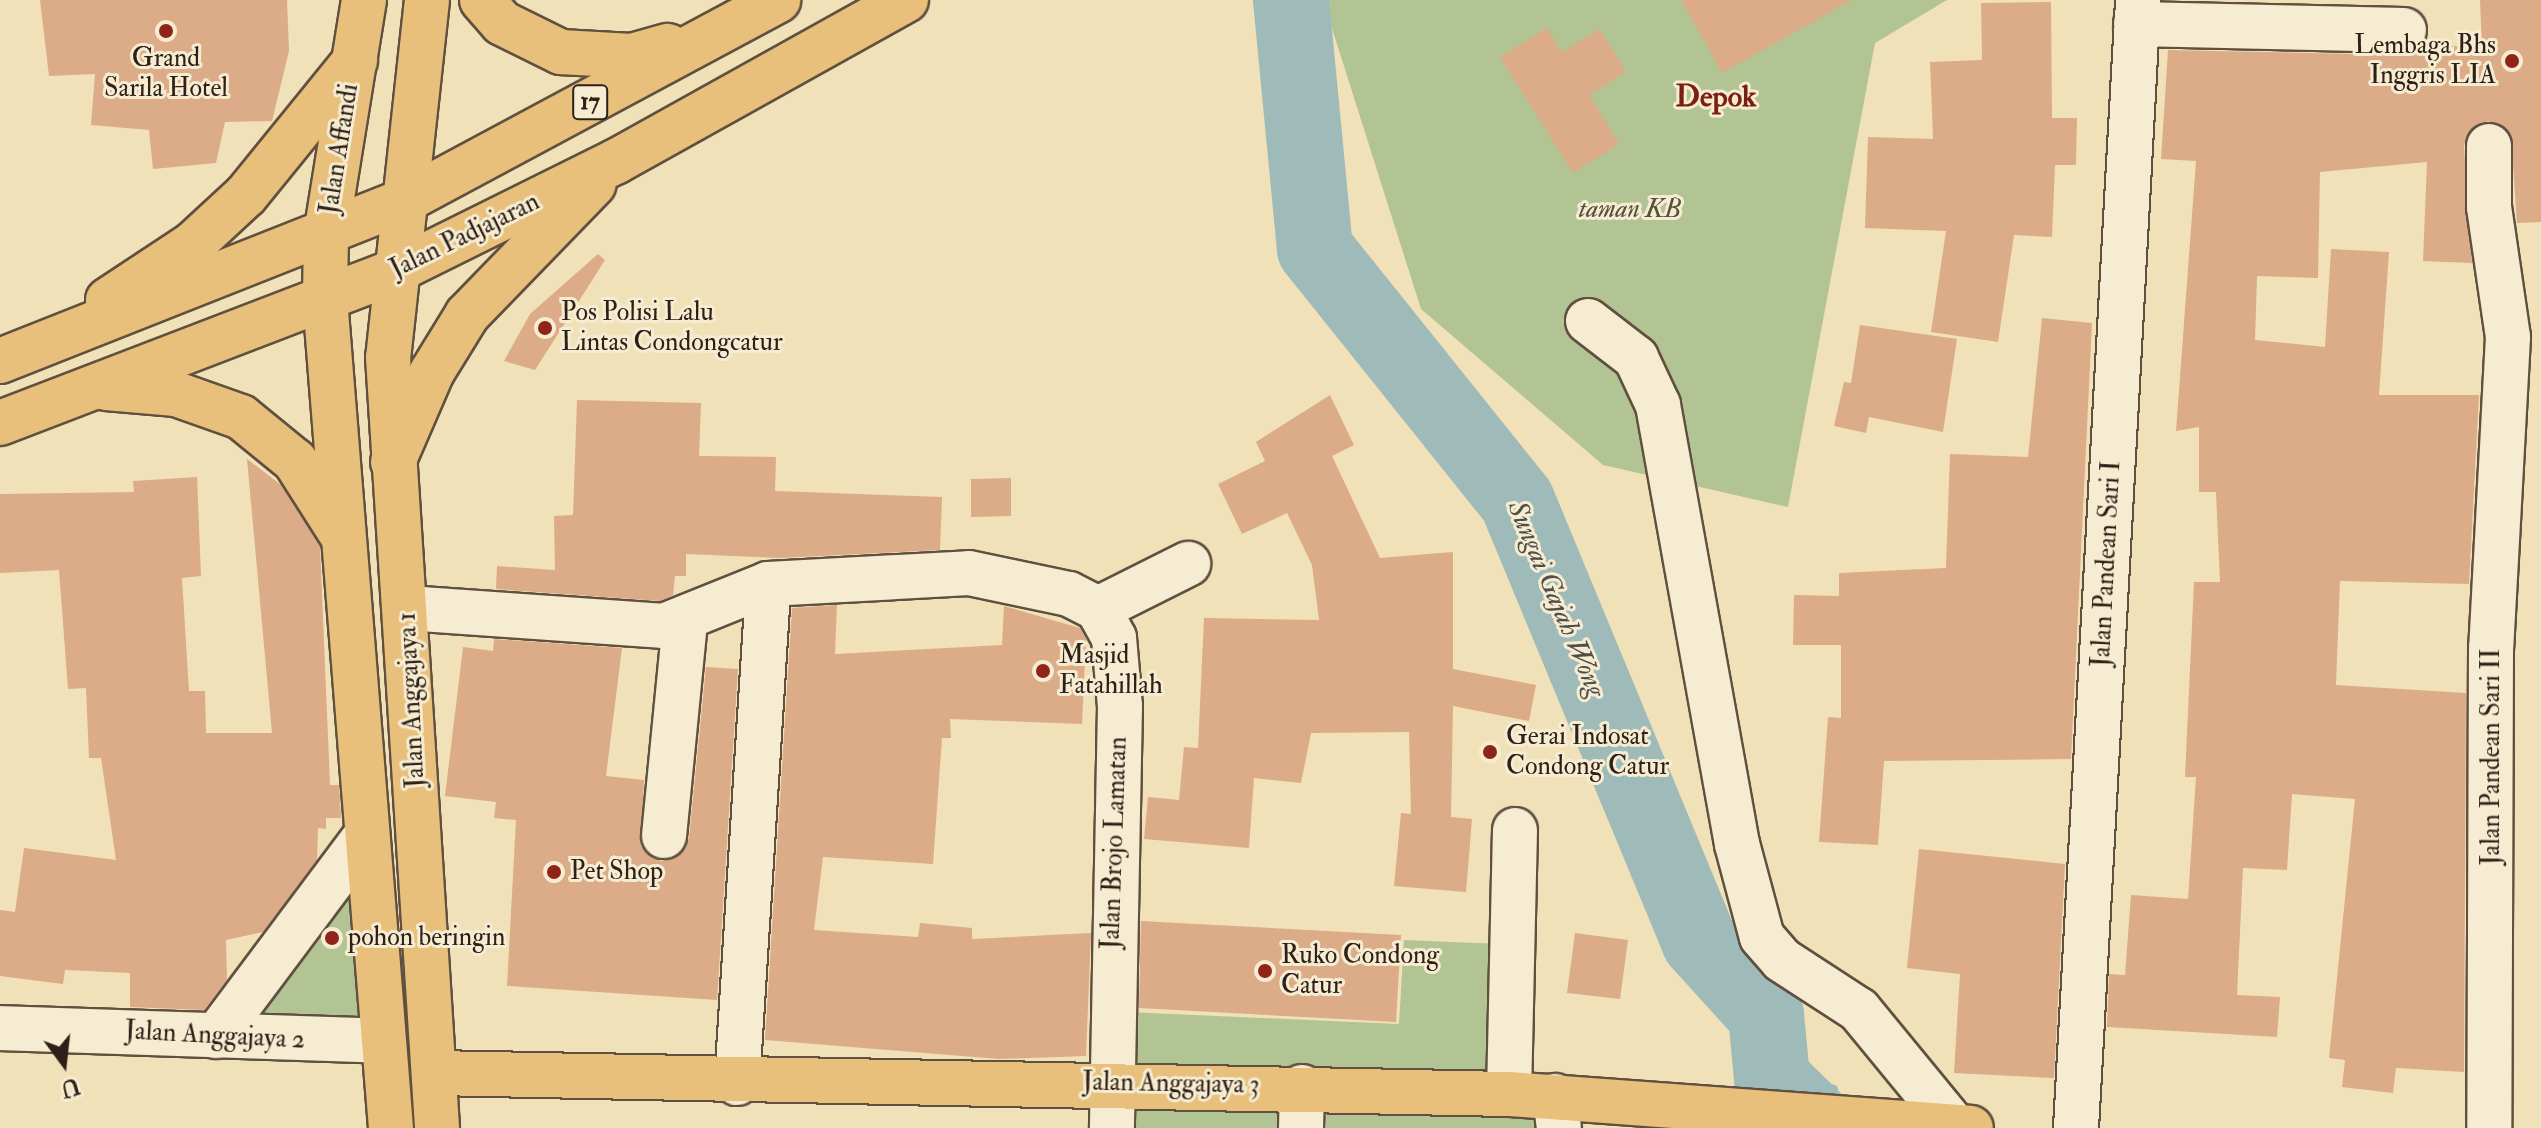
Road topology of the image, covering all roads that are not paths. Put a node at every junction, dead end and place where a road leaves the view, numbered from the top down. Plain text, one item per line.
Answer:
1 (364, 0) edge
2 (427, 0) edge
3 (482, 0) edge
4 (778, 0) edge
5 (906, 0) edge
6 (2137, 12) edge
7 (2404, 30) dead end
8 (720, 31) junction
9 (355, 61) junction
10 (2489, 146) dead end
11 (615, 162) junction
12 (402, 202) junction
13 (326, 235) junction
14 (393, 272) junction
15 (325, 299) junction
16 (1588, 321) dead end
17 (20, 354) edge
18 (2524, 386) edge
19 (92, 389) junction
20 (0, 423) edge
21 (393, 462) junction
22 (340, 532) junction
23 (1188, 564) dead end
24 (768, 584) junction
25 (407, 608) junction
26 (1098, 609) junction
27 (685, 621) junction
28 (1515, 830) dead end
29 (664, 836) dead end
30 (364, 838) junction
31 (0, 1028) edge
32 (216, 1036) junction
33 (383, 1041) junction
34 (434, 1073) junction
35 (1111, 1081) junction
36 (737, 1083) junction
37 (1509, 1094) junction
38 (1302, 1108) edge
39 (1557, 1112) edge
40 (1907, 1127) edge
41 (391, 1128) edge
42 (437, 1128) edge
43 (1112, 1128) edge
44 (1956, 1128) edge
45 (1971, 1128) edge
46 (2076, 1128) edge
47 (2489, 1128) edge

1 - 9 main road, Jalan Affandi
2 - 12 main road
3 - 8 main road
4 - 8 main road, 17
5 - 11 main road, Jalan Padjajaran / 17
6 - 7 street
6 - 46 street, Jalan Pandean Sari I
8 - 12 main road, 17
9 - 13 main road, Jalan Affandi
9 - 17 main road
10 - 18 street, Jalan Pandean Sari II
11 - 14 main road, Jalan Padjajaran / 17
11 - 21 main road
12 - 13 main road, 17
12 - 14 main road
13 - 15 main road, Jalan Affandi
13 - 17 main road, 17
14 - 15 main road, Jalan Padjajaran / 17
14 - 21 main road, Jalan Anggajaya 1
15 - 19 main road, Jalan Padjajaran / 17
15 - 22 main road
16 - 44 street
18 - 47 street, Jalan Pandean Sari II
19 - 20 main road, Jalan Padjajaran / 17
19 - 22 main road
21 - 25 main road, Jalan Anggajaya 1
22 - 30 main road
23 - 26 street
24 - 26 street
24 - 27 street
24 - 36 street
25 - 27 street
25 - 34 main road, Jalan Anggajaya 1
26 - 35 street, Jalan Brojo Lamatan
27 - 29 street
28 - 37 street
30 - 32 street
30 - 33 main road
31 - 32 street, Jalan Anggajaya 2
32 - 33 street, Jalan Anggajaya 2
33 - 41 main road
34 - 36 main road, Jalan Anggajaya 3
34 - 42 main road, Jalan Anggajaya 1
35 - 36 main road, Jalan Anggajaya 3
35 - 38 main road, Jalan Anggajaya 3
35 - 43 street, Jalan Brojo Lamatan
37 - 38 main road, Jalan Anggajaya 3
37 - 39 main road, Jalan Anggajaya 3
39 - 40 main road, Jalan Anggajaya 3
40 - 44 main road, Jalan Anggajaya 3
44 - 45 main road, Jalan Anggajaya 3

